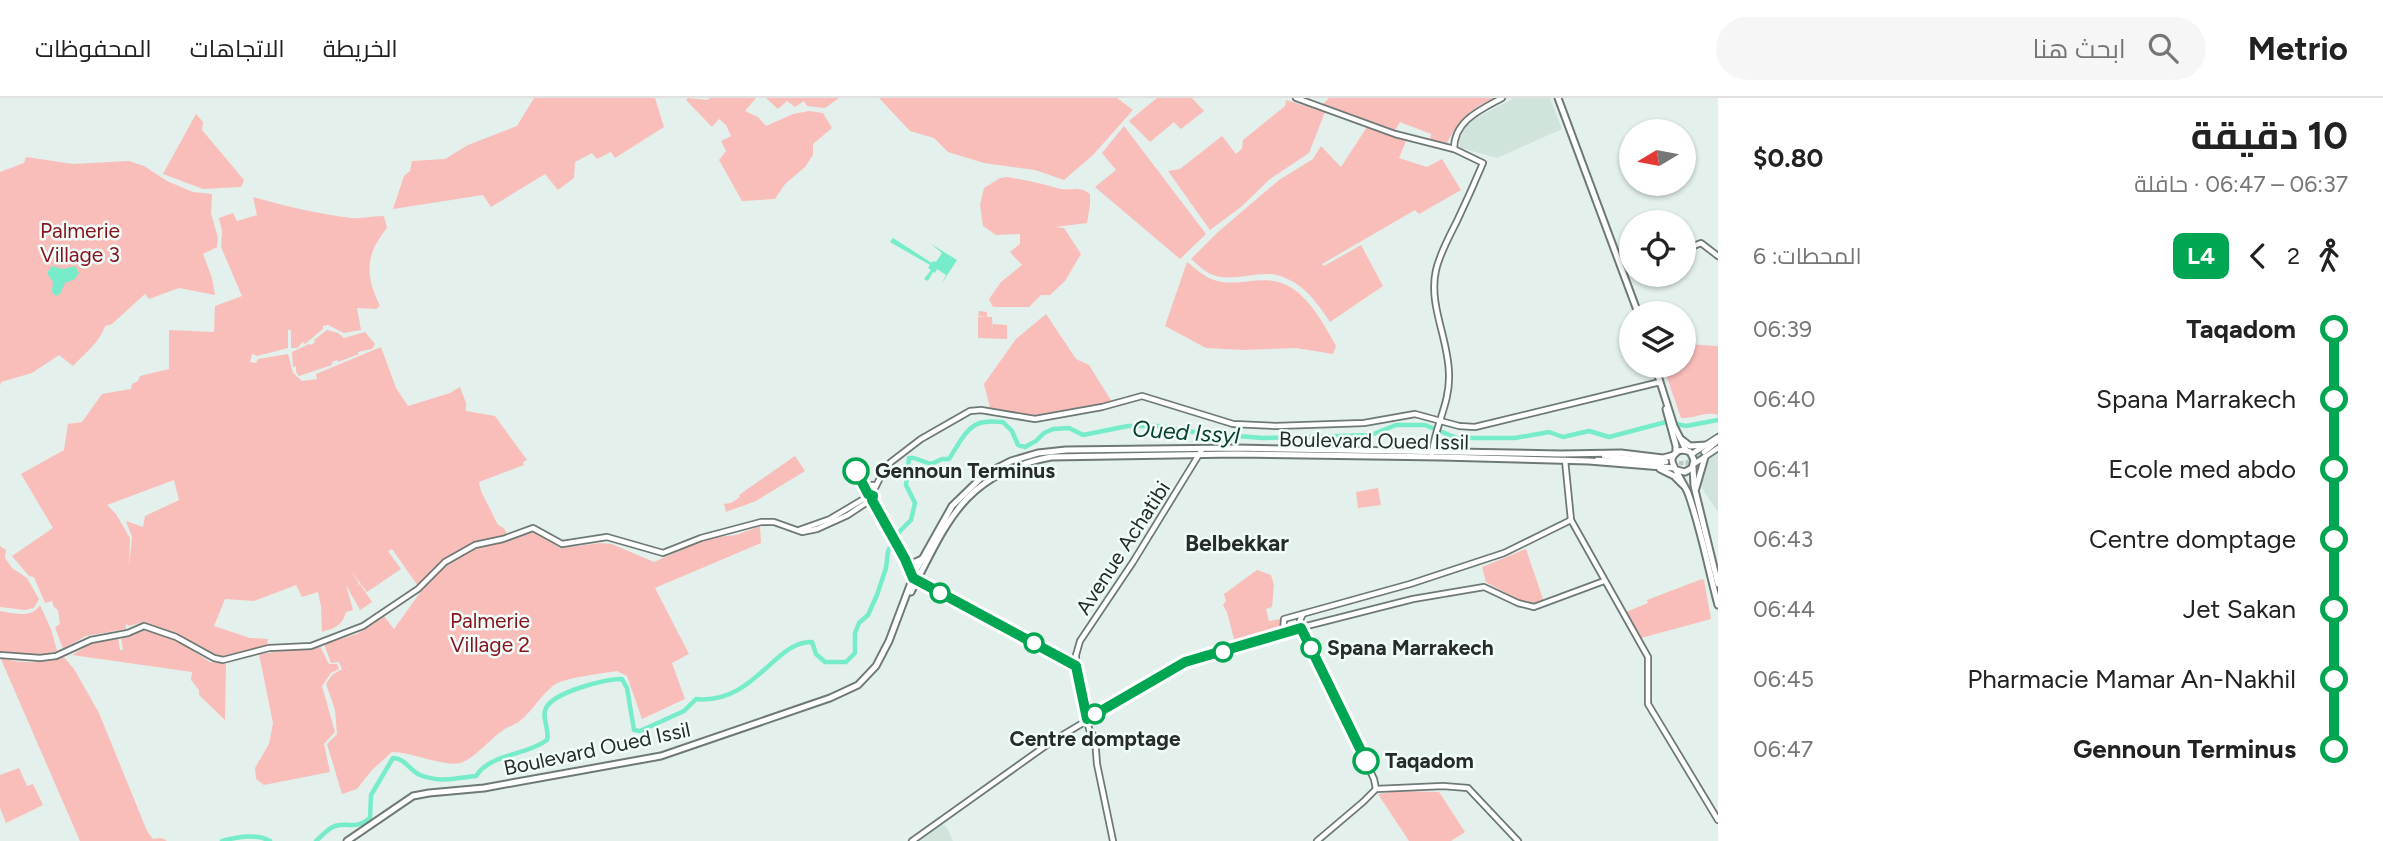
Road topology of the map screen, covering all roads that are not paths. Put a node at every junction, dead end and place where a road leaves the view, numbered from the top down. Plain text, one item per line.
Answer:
1 (1296, 98) edge
2 (1502, 98) edge
3 (1558, 98) edge
4 (1454, 149) junction
5 (1696, 245) edge
6 (1718, 256) edge
7 (1619, 261) edge
8 (1659, 378) edge
9 (1660, 382) junction
10 (1440, 423) junction
11 (1676, 438) junction
12 (1718, 443) edge
13 (1707, 445) junction
14 (1202, 451) junction
15 (1689, 452) junction
16 (1561, 454) junction
17 (1675, 454) junction
18 (1432, 455) junction
19 (1704, 455) junction
20 (1658, 457) junction
21 (1565, 460) junction
22 (1589, 461) junction
23 (1694, 465) junction
24 (1653, 467) junction
25 (1675, 469) junction
26 (863, 485) dead end
27 (876, 485) junction
28 (1687, 491) junction
29 (1695, 492) junction
30 (1571, 520) junction
31 (905, 559) dead end
32 (922, 559) junction
33 (1604, 581) junction
34 (1718, 583) edge
35 (1718, 605) edge
36 (900, 613) junction
37 (1304, 613) junction
38 (1292, 617) junction
39 (1300, 622) junction
40 (1301, 628) junction
41 (1283, 632) junction
42 (0, 655) edge
43 (1087, 719) junction
44 (1377, 786) junction
45 (1718, 820) edge
46 (346, 841) edge
47 (912, 841) edge
48 (1113, 841) edge
49 (1317, 841) edge
50 (1518, 841) edge

1 - 4 street
2 - 4 street
3 - 7 main road
4 - 10 street
5 - 6 street
8 - 9 main road
9 - 10 street
9 - 11 main road
10 - 18 street
10 - 27 street
11 - 13 main road
11 - 15 main road
11 - 17 main road
11 - 20 main road
12 - 13 street
12 - 19 street
13 - 15 street
14 - 18 main road, Boulevard Oued Issil
14 - 32 main road, Boulevard Oued Issil
14 - 36 main road, Boulevard Oued Issil
14 - 43 street, Avenue Achatibi
15 - 17 main road
15 - 23 main road
16 - 18 main road, Boulevard Oued Issil
16 - 20 main road, Boulevard Oued Issil
16 - 22 street, Boulevard Oued Issil
17 - 20 main road, Boulevard Oued Issil
17 - 25 main road
18 - 21 main road, Boulevard Oued Issil
19 - 23 street
19 - 29 main road
21 - 22 main road, Boulevard Oued Issil
21 - 30 street
22 - 24 main road, Boulevard Oued Issil
23 - 25 main road
23 - 29 main road
24 - 25 main road, Boulevard Oued Issil
24 - 28 main road
25 - 28 main road
26 - 27 street
27 - 42 street
28 - 35 main road
29 - 34 main road
30 - 33 street
30 - 37 street
31 - 32 main road
32 - 36 main road, Boulevard Oued Issil
33 - 40 street
33 - 45 street
36 - 46 main road, Boulevard Oued Issil
37 - 38 street
37 - 39 street
38 - 39 street
38 - 41 street
39 - 40 street
40 - 41 street
40 - 44 street
41 - 43 street
43 - 47 street
43 - 48 street
44 - 49 street
44 - 50 street

